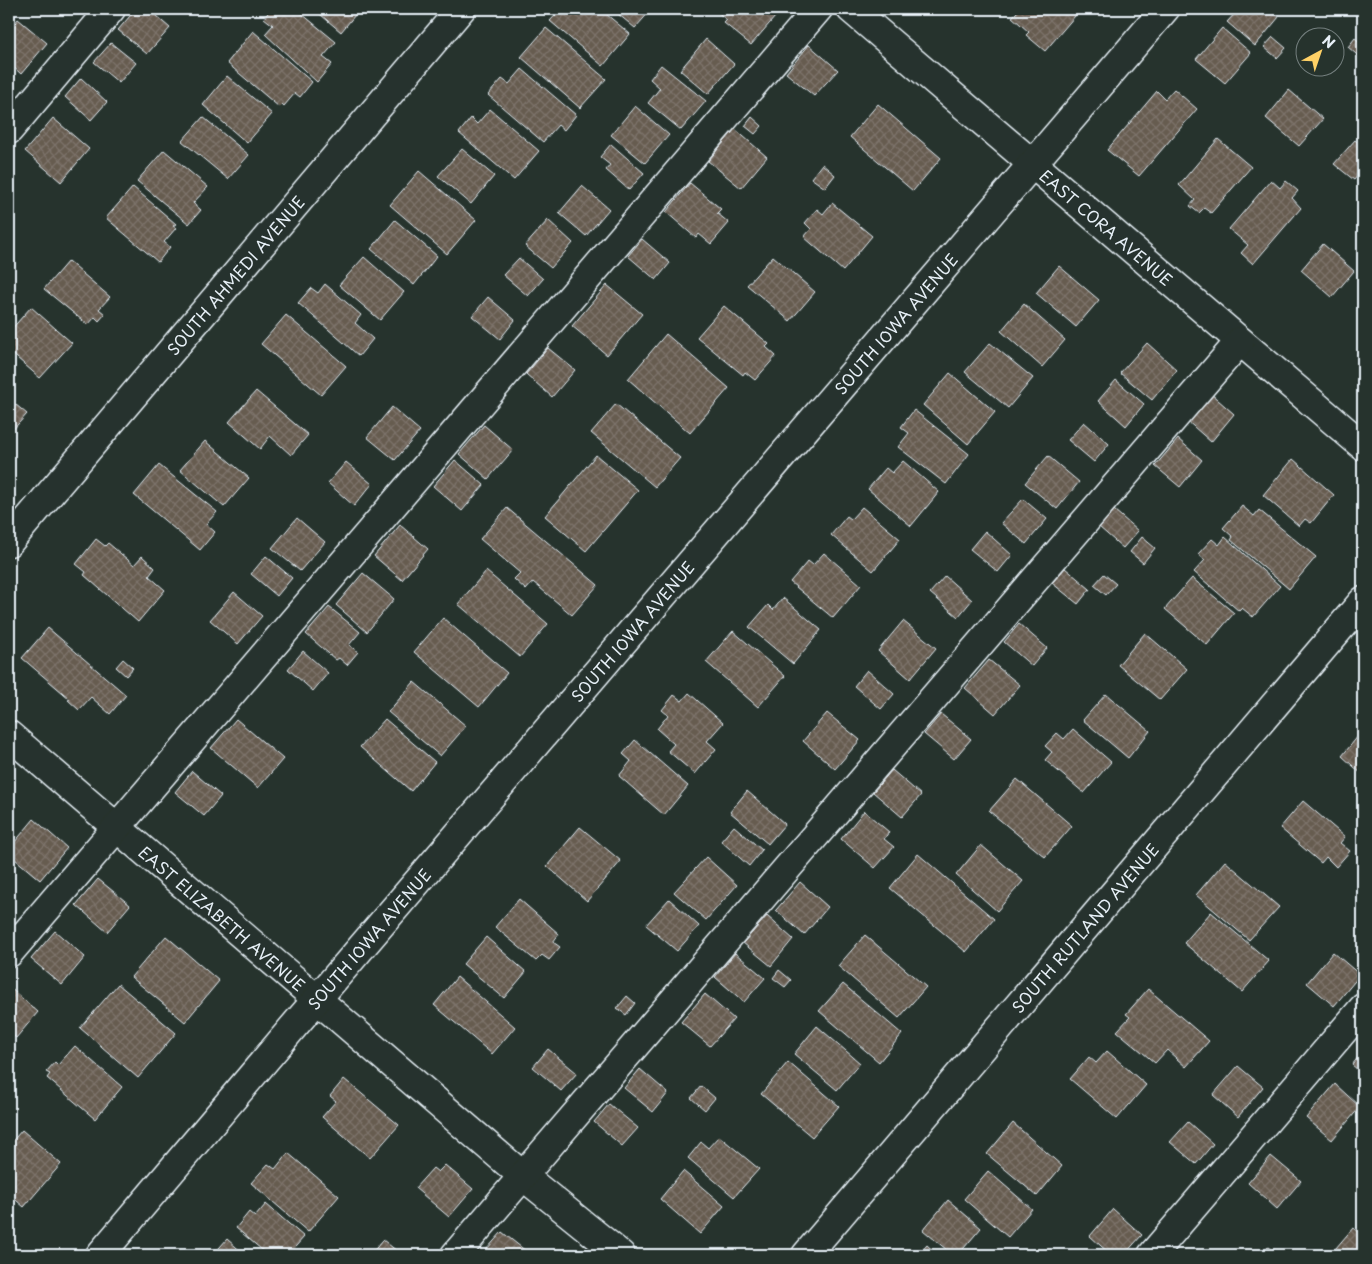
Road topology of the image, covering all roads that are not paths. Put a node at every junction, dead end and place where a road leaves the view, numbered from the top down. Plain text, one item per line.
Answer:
1 (112, 9) edge
2 (461, 9) edge
3 (818, 9) edge
4 (851, 9) edge
5 (1165, 9) edge
6 (9, 130) edge
7 (1033, 164) junction
8 (1240, 341) junction
9 (1363, 446) edge
10 (9, 542) edge
11 (1363, 601) edge
12 (9, 735) edge
13 (116, 827) junction
14 (9, 953) edge
15 (317, 999) junction
16 (1363, 1008) edge
17 (523, 1176) junction
18 (100, 1255) edge
19 (455, 1255) edge
20 (621, 1255) edge
21 (806, 1255) edge
22 (1152, 1255) edge

1 - 6 street
2 - 10 street, SOUTH AHMEDI AVENUE
3 - 13 street
4 - 7 street, EAST CORA AVENUE
5 - 7 street, SOUTH IOWA AVENUE
7 - 8 street, EAST CORA AVENUE
7 - 15 street, SOUTH IOWA AVENUE
8 - 9 street, EAST CORA AVENUE
8 - 17 street
11 - 21 street, SOUTH RUTLAND AVENUE
12 - 13 street, EAST ELIZABETH AVENUE
13 - 14 street
13 - 15 street, EAST ELIZABETH AVENUE
15 - 17 street, EAST ELIZABETH AVENUE
15 - 18 street, SOUTH IOWA AVENUE
16 - 22 street
17 - 19 street
17 - 20 street, EAST ELIZABETH AVENUE

